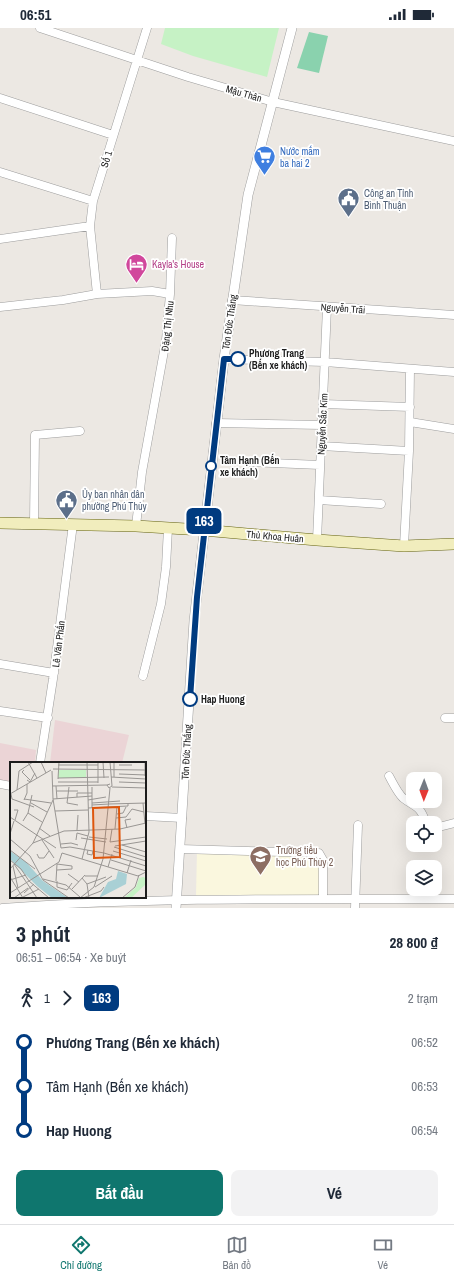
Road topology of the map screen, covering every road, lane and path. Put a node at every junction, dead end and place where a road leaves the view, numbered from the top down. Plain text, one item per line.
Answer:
1 (40, 28) edge
2 (147, 28) edge
3 (292, 28) edge
4 (137, 60) junction
5 (0, 98) edge
6 (273, 102) junction
7 (113, 135) junction
8 (454, 141) edge
9 (0, 172) edge
10 (93, 200) junction
11 (90, 226) junction
12 (172, 238) dead end
13 (0, 239) edge
14 (97, 294) junction
15 (170, 294) junction
16 (232, 300) junction
17 (0, 307) edge
18 (327, 307) junction
19 (454, 316) edge
20 (224, 359) junction
21 (325, 362) junction
22 (410, 369) junction
23 (454, 372) edge
24 (323, 404) junction
25 (410, 407) junction
26 (410, 422) junction
27 (216, 423) junction
28 (322, 425) junction
29 (454, 429) edge
30 (80, 432) dead end
31 (321, 446) junction
32 (409, 451) junction
33 (250, 462) dead end
34 (320, 465) junction
35 (319, 500) junction
36 (380, 504) dead end
37 (0, 523) edge
38 (34, 523) junction
39 (73, 524) junction
40 (136, 526) junction
41 (168, 528) junction
42 (204, 530) junction
43 (317, 540) junction
44 (454, 544) edge
45 (404, 546) junction
46 (0, 664) edge
47 (54, 673) junction
48 (142, 676) dead end
49 (0, 711) edge
50 (48, 718) junction
51 (445, 718) dead end
52 (454, 718) edge
53 (40, 762) edge
54 (389, 776) dead end
55 (0, 784) edge
56 (10, 786) edge
57 (146, 816) edge
58 (423, 816) edge
59 (182, 818) junction
60 (454, 823) edge
61 (358, 825) dead end
62 (442, 826) edge
63 (180, 849) junction
64 (319, 899) junction
65 (355, 899) junction
66 (454, 899) edge
67 (176, 904) edge
68 (29, 907) edge
69 (2, 908) edge
70 (315, 908) edge
71 (355, 908) edge

1 - 4 street, Mậu Thân
2 - 4 street, Số 1
3 - 6 street, Tôn Đức Thắng
4 - 6 street, Mậu Thân
4 - 7 street, Số 1
5 - 7 street
6 - 8 street, Mậu Thân
6 - 16 street, Tôn Đức Thắng
7 - 10 street, Số 1
9 - 10 street
10 - 11 street, Số 1
11 - 13 street
11 - 14 street, Số 1
12 - 15 street
14 - 15 street, Đặng Thị Nhu
14 - 17 street, Đặng Thị Nhu
15 - 40 street, Đặng Thị Nhu
16 - 18 street, Nguyễn Trãi
16 - 20 street, Tôn Đức Thắng
18 - 19 street, Nguyễn Trãi
18 - 21 street, Nguyễn Sắc Kim
20 - 21 street
20 - 27 street, Tôn Đức Thắng
21 - 22 street
21 - 24 street, Nguyễn Sắc Kim
22 - 23 street
22 - 25 street
24 - 25 street
24 - 28 street, Nguyễn Sắc Kim
25 - 26 street
26 - 29 street
26 - 32 street
27 - 28 street
27 - 42 street, Tôn Đức Thắng
28 - 31 street, Nguyễn Sắc Kim
30 - 38 street
31 - 32 street
31 - 34 street, Nguyễn Sắc Kim
32 - 45 street
33 - 34 street
34 - 35 street, Nguyễn Sắc Kim
35 - 36 street
35 - 43 street, Nguyễn Sắc Kim
37 - 38 main road, Thủ Khoa Huân
38 - 39 main road, Thủ Khoa Huân
39 - 40 main road, Thủ Khoa Huân
39 - 47 street, Lê Văn Phấn
40 - 41 main road, Thủ Khoa Huân
41 - 42 main road, Thủ Khoa Huân
41 - 48 street
42 - 43 main road, Thủ Khoa Huân
42 - 59 street, Tôn Đức Thắng
43 - 45 main road, Thủ Khoa Huân
44 - 45 main road, Thủ Khoa Huân
46 - 47 street
47 - 50 street, Lê Văn Phấn
49 - 50 street
50 - 53 street, Lê Văn Phấn
51 - 52 street
54 - 58 street
55 - 56 street
57 - 59 street
59 - 63 street, Tôn Đức Thắng
60 - 62 street
61 - 65 street
63 - 64 street
63 - 67 street, Tôn Đức Thắng
64 - 65 street
64 - 67 street
64 - 70 street
65 - 66 street
65 - 71 street
67 - 68 street
68 - 69 street

